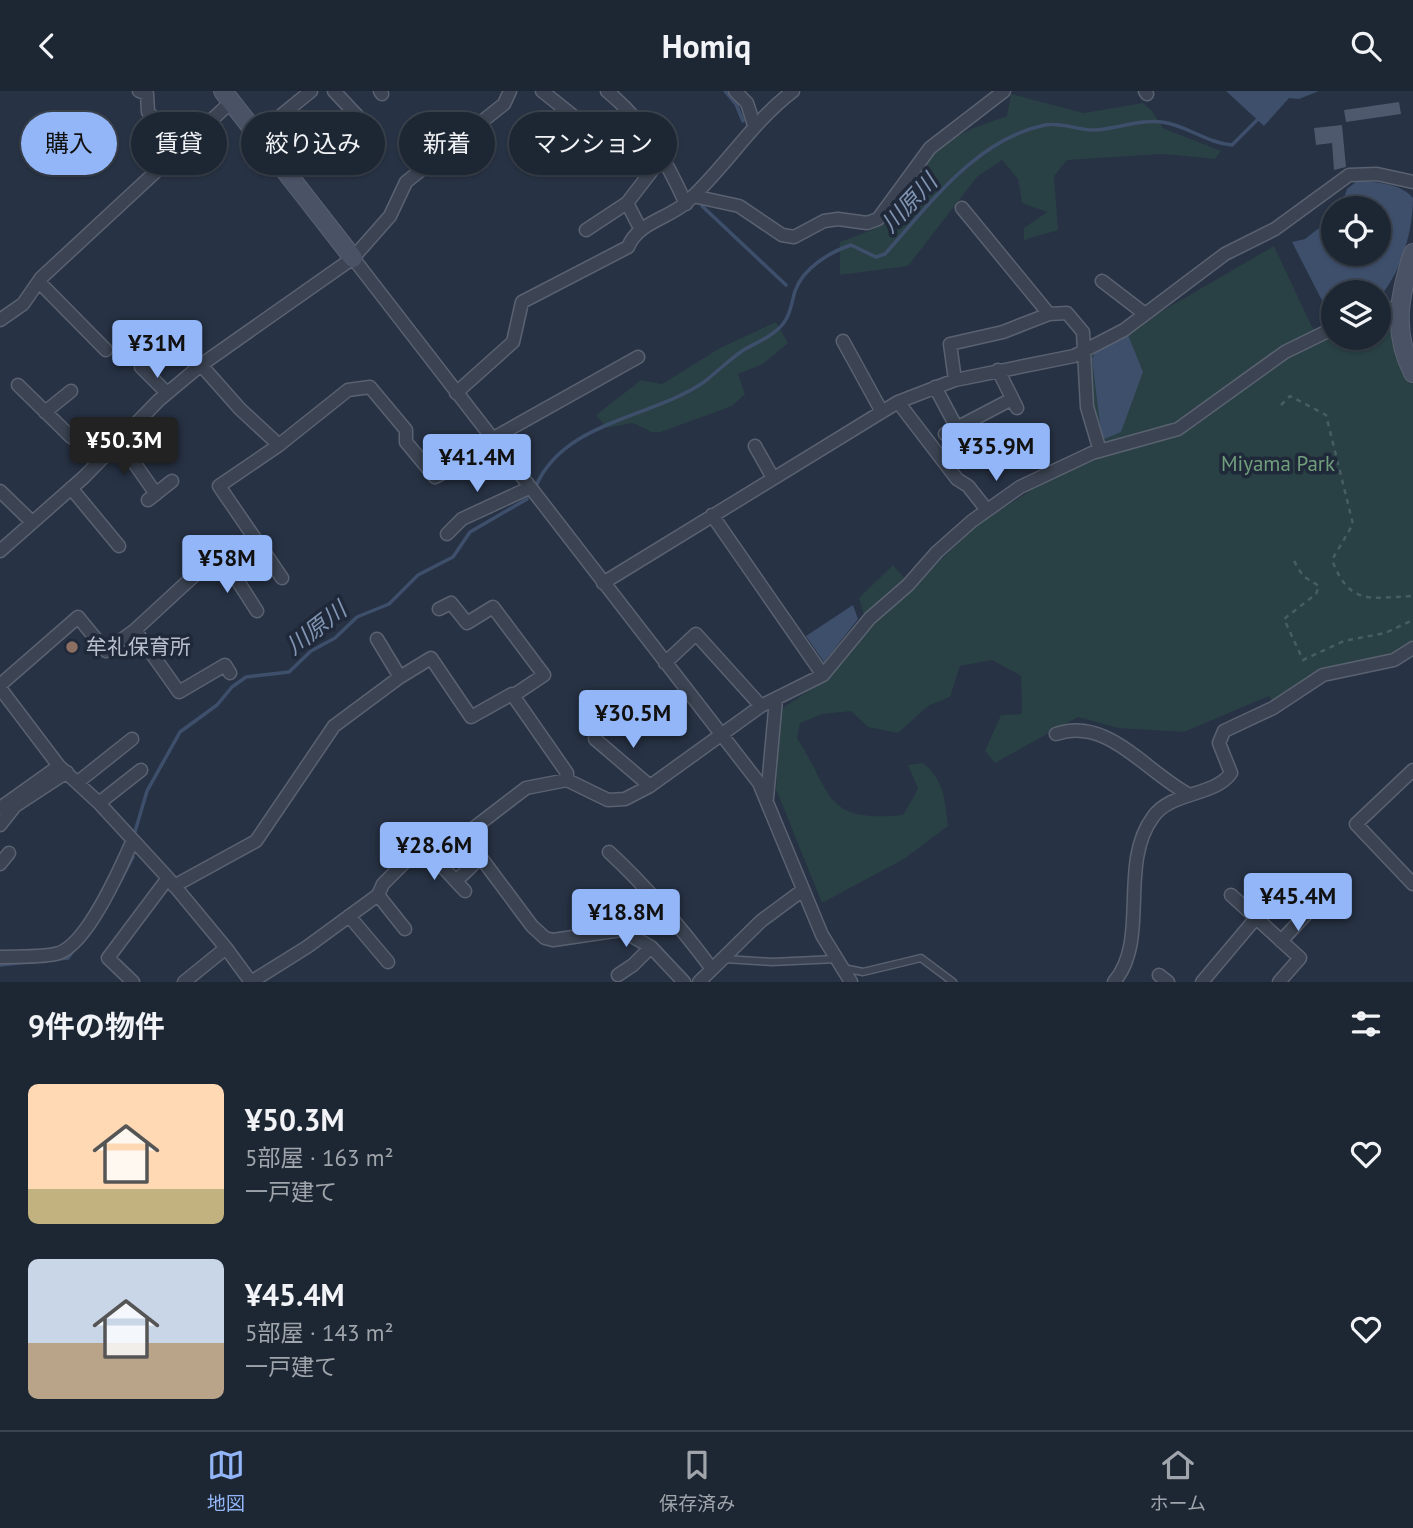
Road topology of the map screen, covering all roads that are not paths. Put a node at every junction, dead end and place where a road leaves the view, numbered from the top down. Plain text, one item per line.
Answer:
1 (139, 91) edge
2 (310, 91) edge
3 (334, 91) edge
4 (510, 91) edge
5 (542, 91) edge
6 (607, 91) edge
7 (735, 91) edge
8 (793, 91) edge
9 (996, 93) edge
10 (227, 97) edge
11 (148, 112) edge
12 (214, 112) edge
13 (285, 112) edge
14 (353, 112) edge
15 (568, 112) edge
16 (629, 112) edge
17 (241, 115) edge
18 (754, 125) junction
19 (153, 175) edge
20 (288, 175) edge
21 (649, 175) edge
22 (675, 175) edge
23 (1413, 182) edge
24 (689, 200) junction
25 (627, 203) junction
26 (962, 208) dead end
27 (586, 230) dead end
28 (641, 230) junction
29 (1413, 253) edge
30 (353, 258) junction
31 (1102, 281) dead end
32 (39, 282) junction
33 (1398, 307) junction
34 (1391, 309) edge
35 (1049, 314) junction
36 (1145, 314) junction
37 (0, 320) edge
38 (1321, 334) edge
39 (844, 341) dead end
40 (106, 349) dead end
41 (1085, 350) junction
42 (638, 358) dead end
43 (201, 365) junction
44 (141, 367) dead end
45 (998, 370) junction
46 (1413, 373) edge
47 (955, 380) junction
48 (18, 385) dead end
49 (936, 387) junction
50 (71, 391) dead end
51 (167, 393) junction
52 (456, 393) junction
53 (898, 402) junction
54 (45, 412) junction
55 (882, 412) junction
56 (492, 439) junction
57 (119, 441) junction
58 (279, 445) junction
59 (755, 446) dead end
60 (1100, 451) junction
61 (103, 457) junction
62 (773, 478) junction
63 (172, 481) dead end
64 (71, 488) junction
65 (529, 488) junction
66 (0, 491) edge
67 (987, 510) junction
68 (712, 515) junction
69 (32, 523) junction
70 (447, 534) dead end
71 (119, 546) dead end
72 (259, 547) junction
73 (0, 551) edge
74 (225, 561) junction
75 (282, 579) dead end
76 (603, 583) junction
77 (249, 605) dead end
78 (439, 609) dead end
79 (135, 630) junction
80 (377, 639) dead end
81 (1413, 648) edge
82 (665, 663) junction
83 (230, 673) dead end
84 (823, 675) junction
85 (400, 677) junction
86 (0, 686) edge
87 (514, 695) junction
88 (776, 699) junction
89 (761, 706) junction
90 (720, 734) junction
91 (1056, 734) dead end
92 (132, 739) dead end
93 (595, 739) dead end
94 (63, 769) junction
95 (141, 770) dead end
96 (1413, 770) edge
97 (567, 780) junction
98 (78, 782) junction
99 (650, 786) junction
100 (1188, 795) junction
101 (767, 798) junction
102 (99, 803) junction
103 (0, 809) edge
104 (0, 825) edge
105 (464, 835) junction
106 (132, 842) junction
107 (427, 850) junction
108 (609, 852) dead end
109 (481, 857) junction
110 (1411, 879) edge
111 (171, 882) junction
112 (803, 890) junction
113 (378, 895) junction
114 (1231, 895) dead end
115 (1311, 909) dead end
116 (349, 916) junction
117 (1256, 918) junction
118 (405, 929) dead end
119 (1281, 941) junction
120 (652, 947) junction
121 (226, 948) junction
122 (0, 957) edge
123 (723, 959) junction
124 (388, 962) dead end
125 (838, 963) junction
126 (712, 969) junction
127 (618, 975) dead end
128 (133, 982) edge
129 (184, 982) edge
130 (684, 982) edge
131 (699, 982) edge
132 (851, 982) edge
133 (953, 982) edge
134 (1114, 982) edge
135 (1202, 982) edge
136 (1279, 982) edge

1 - 11 street
2 - 13 street
3 - 14 street
4 - 30 street
5 - 15 street
6 - 16 street
7 - 18 street
8 - 18 street
9 - 24 street
10 - 12 street
10 - 17 street
18 - 24 street
19 - 32 street
20 - 30 street
21 - 25 street
22 - 24 street
23 - 36 street
24 - 28 street
25 - 27 street
25 - 28 street
26 - 35 street
28 - 52 street
29 - 33 street
30 - 43 street
30 - 52 street
31 - 36 street
32 - 37 street
32 - 40 street
33 - 34 street
33 - 46 street
35 - 41 street
35 - 47 street
36 - 41 street
38 - 60 street
39 - 55 street
41 - 45 street
41 - 60 street
42 - 56 street
43 - 51 street
43 - 58 street
44 - 51 street
45 - 47 street
45 - 49 street
47 - 49 street
48 - 54 street
49 - 53 street
50 - 54 street
51 - 57 street
52 - 56 street
53 - 55 street
53 - 67 street
54 - 61 street
55 - 62 street
56 - 58 street
56 - 65 street
57 - 61 street
57 - 63 street
58 - 72 street
59 - 62 street
60 - 67 street
61 - 64 street
62 - 68 street
64 - 69 street
64 - 71 street
65 - 70 street
65 - 76 street
66 - 69 street
67 - 84 street
68 - 76 street
68 - 84 street
69 - 73 street
72 - 74 street
72 - 75 street
74 - 77 street
74 - 79 street
76 - 82 street
78 - 87 street
79 - 83 street
79 - 86 street
80 - 85 street
81 - 100 street
82 - 89 street
82 - 90 street
84 - 88 street
85 - 87 street
85 - 111 street
86 - 94 street
87 - 97 street
88 - 89 street
88 - 101 street
89 - 90 street
90 - 99 street
90 - 101 street
91 - 100 street
92 - 98 street
93 - 99 street
94 - 98 street
94 - 103 street
94 - 104 street
95 - 102 street
96 - 110 street
97 - 99 street
97 - 105 street
98 - 102 street
100 - 134 street
101 - 112 street
102 - 106 street
105 - 107 street
105 - 109 street
106 - 111 street
106 - 122 street
107 - 109 street
107 - 113 street
108 - 126 street
109 - 120 street
111 - 121 street
111 - 128 street
112 - 123 street
112 - 125 street
113 - 116 street
113 - 118 street
114 - 117 street
115 - 119 street
116 - 121 street
116 - 124 street
117 - 119 street
117 - 135 street
119 - 136 street
120 - 127 street
120 - 130 street
121 - 129 street
123 - 125 lane
123 - 126 street
125 - 132 street
125 - 133 lane
126 - 131 street

